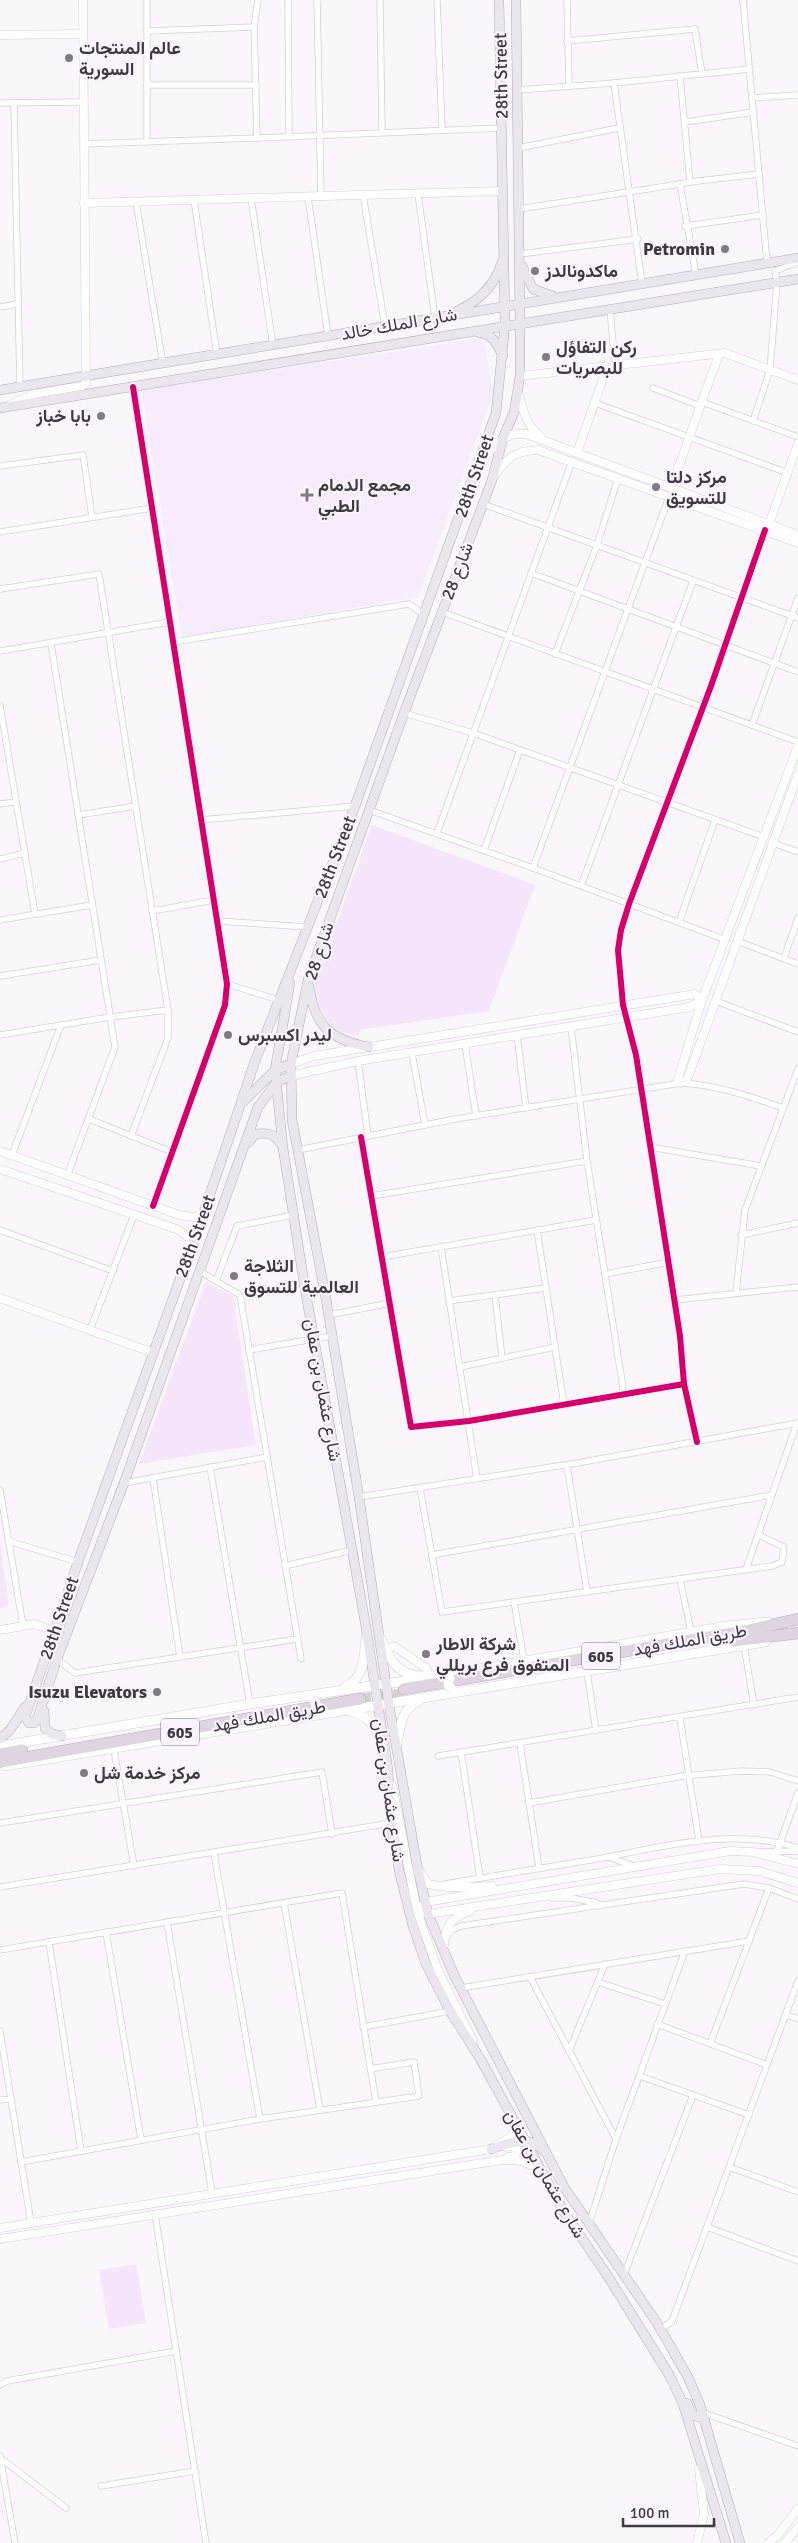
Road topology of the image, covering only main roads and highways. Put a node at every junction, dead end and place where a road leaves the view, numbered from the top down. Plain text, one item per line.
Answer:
1 (499, 0) edge
2 (516, 0) edge
3 (504, 252) junction
4 (520, 256) junction
5 (798, 258) edge
6 (798, 278) edge
7 (561, 298) junction
8 (520, 304) junction
9 (505, 306) junction
10 (446, 316) junction
11 (540, 320) junction
12 (505, 324) junction
13 (520, 324) junction
14 (476, 331) junction
15 (520, 344) junction
16 (503, 357) junction
17 (0, 390) edge
18 (3, 408) edge
19 (293, 967) junction
20 (308, 980) junction
21 (369, 1047) road end
22 (291, 1064) junction
23 (275, 1070) junction
24 (290, 1076) junction
25 (277, 1082) junction
26 (239, 1107) junction
27 (283, 1148) junction
28 (243, 1150) junction
29 (796, 1619) edge
30 (366, 1627) junction
31 (798, 1633) edge
32 (380, 1639) junction
33 (453, 1675) junction
34 (439, 1676) junction
35 (387, 1684) junction
36 (375, 1685) junction
37 (34, 1690) junction
38 (337, 1690) junction
39 (456, 1691) junction
40 (46, 1694) junction
41 (310, 1697) junction
42 (424, 1698) junction
43 (389, 1704) junction
44 (377, 1705) junction
45 (344, 1710) junction
46 (312, 1714) junction
47 (62, 1736) junction
48 (0, 1739) edge
49 (0, 1746) edge
50 (384, 1746) junction
51 (396, 1747) junction
52 (0, 1754) edge
53 (0, 1762) edge
54 (0, 1766) edge
55 (525, 2141) junction
56 (491, 2149) road end
57 (548, 2156) junction
58 (660, 2359) junction
59 (702, 2415) junction
60 (726, 2543) edge
61 (740, 2543) edge

1 - 3 main road, 28th Street
2 - 4 main road, شارع 28
3 - 9 main road, 28th Street
3 - 10 main road
4 - 7 main road
4 - 8 main road, شارع 28
5 - 7 main road, شارع الملك خالد
6 - 11 main road, شارع الملك خالد
7 - 8 main road, شارع الملك خالد
8 - 9 main road, شارع الملك خالد
8 - 13 main road, شارع 28
9 - 10 main road, شارع الملك خالد
9 - 12 main road, 28th Street
10 - 17 main road, شارع الملك خالد
11 - 13 main road, شارع الملك خالد
11 - 15 main road
12 - 13 main road, شارع الملك خالد
12 - 14 main road, شارع الملك خالد
12 - 16 main road, 28th Street
13 - 15 main road, شارع 28
14 - 16 main road
14 - 18 main road, شارع الملك خالد
15 - 20 main road, شارع 28
16 - 19 main road, 28th Street
19 - 23 main road, شارع عثمان بن عفان
19 - 26 main road, 28th Street
20 - 21 main road
20 - 22 main road, شارع 28
22 - 23 main road
22 - 24 main road, شارع عثمان بن عفان
23 - 25 main road, شارع عثمان بن عفان
23 - 26 main road
24 - 25 main road
24 - 32 main road, شارع عثمان بن عفان
25 - 27 main road, شارع عثمان بن عفان
25 - 28 main road, 28th Street
26 - 37 main road, 28th Street
27 - 28 main road
27 - 30 main road, شارع عثمان بن عفان
28 - 40 main road, 28th Street
29 - 31 highway, طريق الملك فهد / 605
29 - 33 main road
30 - 36 main road, شارع عثمان بن عفان
30 - 38 main road
31 - 39 main road
32 - 34 main road
32 - 35 main road, شارع عثمان بن عفان
33 - 34 main road
33 - 39 main road, bridge
34 - 35 main road
35 - 36 main road
35 - 43 main road, شارع عثمان بن عفان
36 - 38 main road
36 - 44 main road, شارع عثمان بن عفان
37 - 40 main road
37 - 48 main road
38 - 41 main road
39 - 42 main road
40 - 47 main road
41 - 46 main road, bridge
41 - 47 main road
42 - 43 main road
42 - 51 main road
43 - 44 main road
43 - 51 main road, شارع عثمان بن عفان
44 - 45 main road
44 - 50 main road, شارع عثمان بن عفان
45 - 46 main road
45 - 50 main road
46 - 54 main road
47 - 49 main road
50 - 55 main road, شارع عثمان بن عفان
51 - 57 main road, شارع عثمان بن عفان
52 - 53 highway, طريق الملك فهد / 605
55 - 56 main road
55 - 57 main road
55 - 58 main road, شارع عثمان بن عفان
57 - 59 main road, شارع عثمان بن عفان
58 - 59 main road
58 - 60 main road, شارع عثمان بن عفان
59 - 61 main road, شارع عثمان بن عفان

